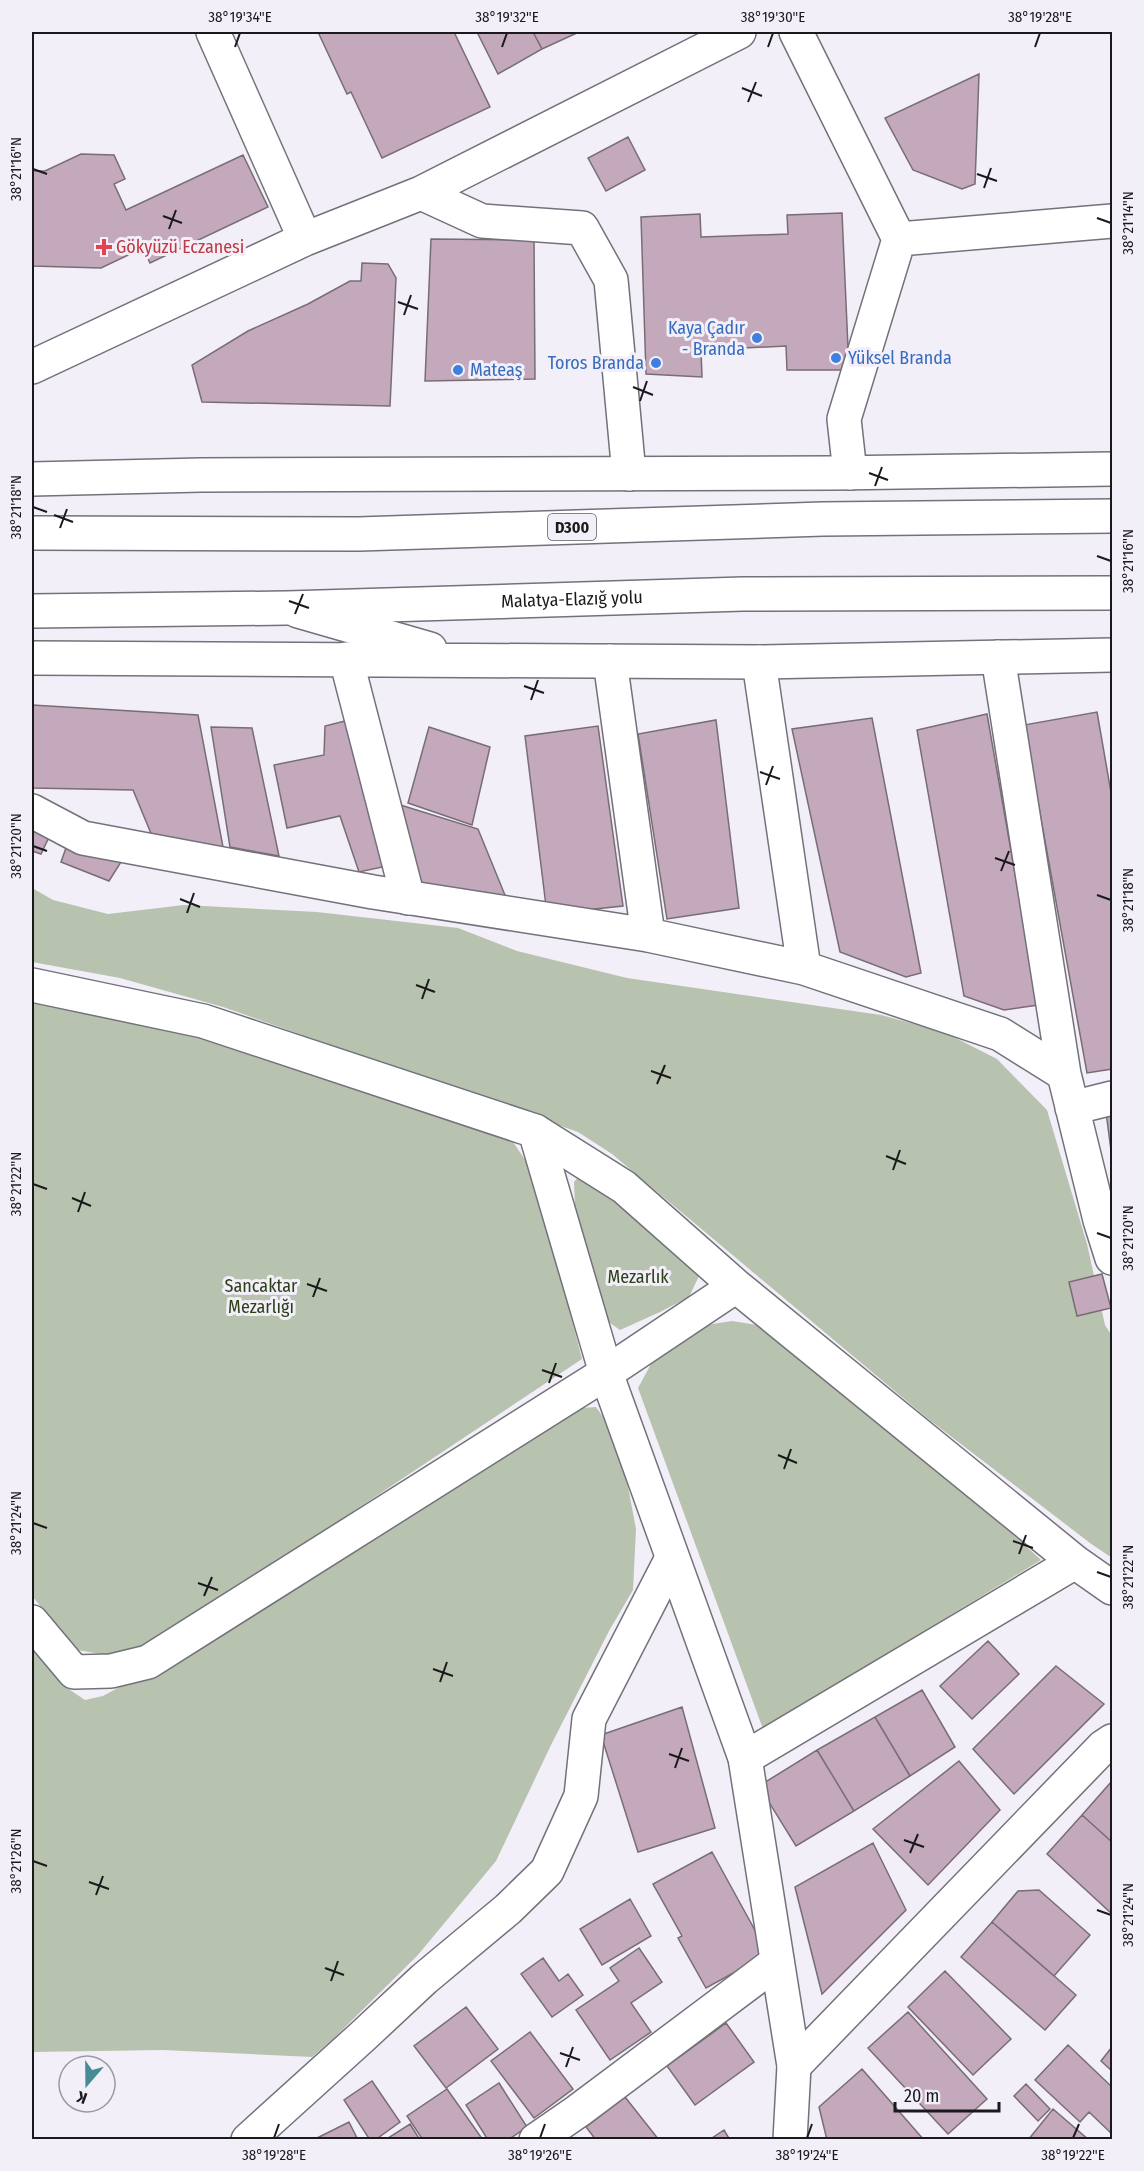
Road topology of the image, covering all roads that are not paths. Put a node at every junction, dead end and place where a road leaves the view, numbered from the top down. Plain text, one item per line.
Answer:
1 (213, 32) edge
2 (739, 32) edge
3 (796, 32) edge
4 (421, 193) junction
5 (1113, 221) edge
6 (305, 239) junction
7 (899, 239) junction
8 (32, 367) edge
9 (1113, 469) edge
10 (850, 473) junction
11 (629, 474) junction
12 (32, 479) edge
13 (1113, 516) edge
14 (32, 533) edge
15 (1113, 593) edge
16 (287, 608) junction
17 (32, 611) edge
18 (1113, 656) edge
19 (998, 657) junction
20 (32, 658) edge
21 (346, 659) junction
22 (469, 660) junction
23 (610, 661) junction
24 (759, 662) junction
25 (32, 811) edge
26 (408, 898) junction
27 (648, 935) junction
28 (804, 968) junction
29 (32, 985) edge
30 (1064, 1074) junction
31 (1113, 1098) edge
32 (1072, 1108) junction
33 (535, 1131) junction
34 (1106, 1219) edge
35 (1113, 1258) edge
36 (736, 1286) junction
37 (606, 1373) junction
38 (672, 1558) junction
39 (1075, 1562) junction
40 (1113, 1588) edge
41 (32, 1622) edge
42 (1113, 1741) edge
43 (745, 1758) junction
44 (777, 1962) junction
45 (794, 2066) junction
46 (248, 2139) edge
47 (536, 2139) edge
48 (790, 2139) edge

1 - 6 main road
2 - 4 main road
3 - 7 main road
4 - 6 main road
4 - 11 main road
5 - 7 main road
6 - 8 main road
7 - 10 main road
9 - 10 main road
10 - 11 main road
11 - 12 main road
13 - 14 main road, D300
15 - 16 main road, Malatya-Elazığ yolu
16 - 17 main road, Malatya-Elazığ yolu
16 - 22 main road
18 - 19 main road
19 - 24 main road
19 - 30 main road
20 - 21 main road
21 - 22 main road
21 - 26 main road
22 - 23 main road
23 - 24 main road
23 - 27 main road
24 - 28 main road
25 - 26 main road
26 - 27 main road
27 - 28 main road
28 - 30 main road
29 - 33 main road
30 - 32 main road
31 - 32 main road
32 - 34 main road
33 - 36 main road
33 - 37 main road
34 - 35 main road
36 - 37 main road
36 - 39 main road
37 - 38 main road
37 - 41 main road
38 - 43 main road
38 - 46 main road
39 - 40 main road
39 - 43 main road
42 - 45 main road
43 - 44 main road
44 - 45 main road
44 - 47 main road
45 - 48 main road

